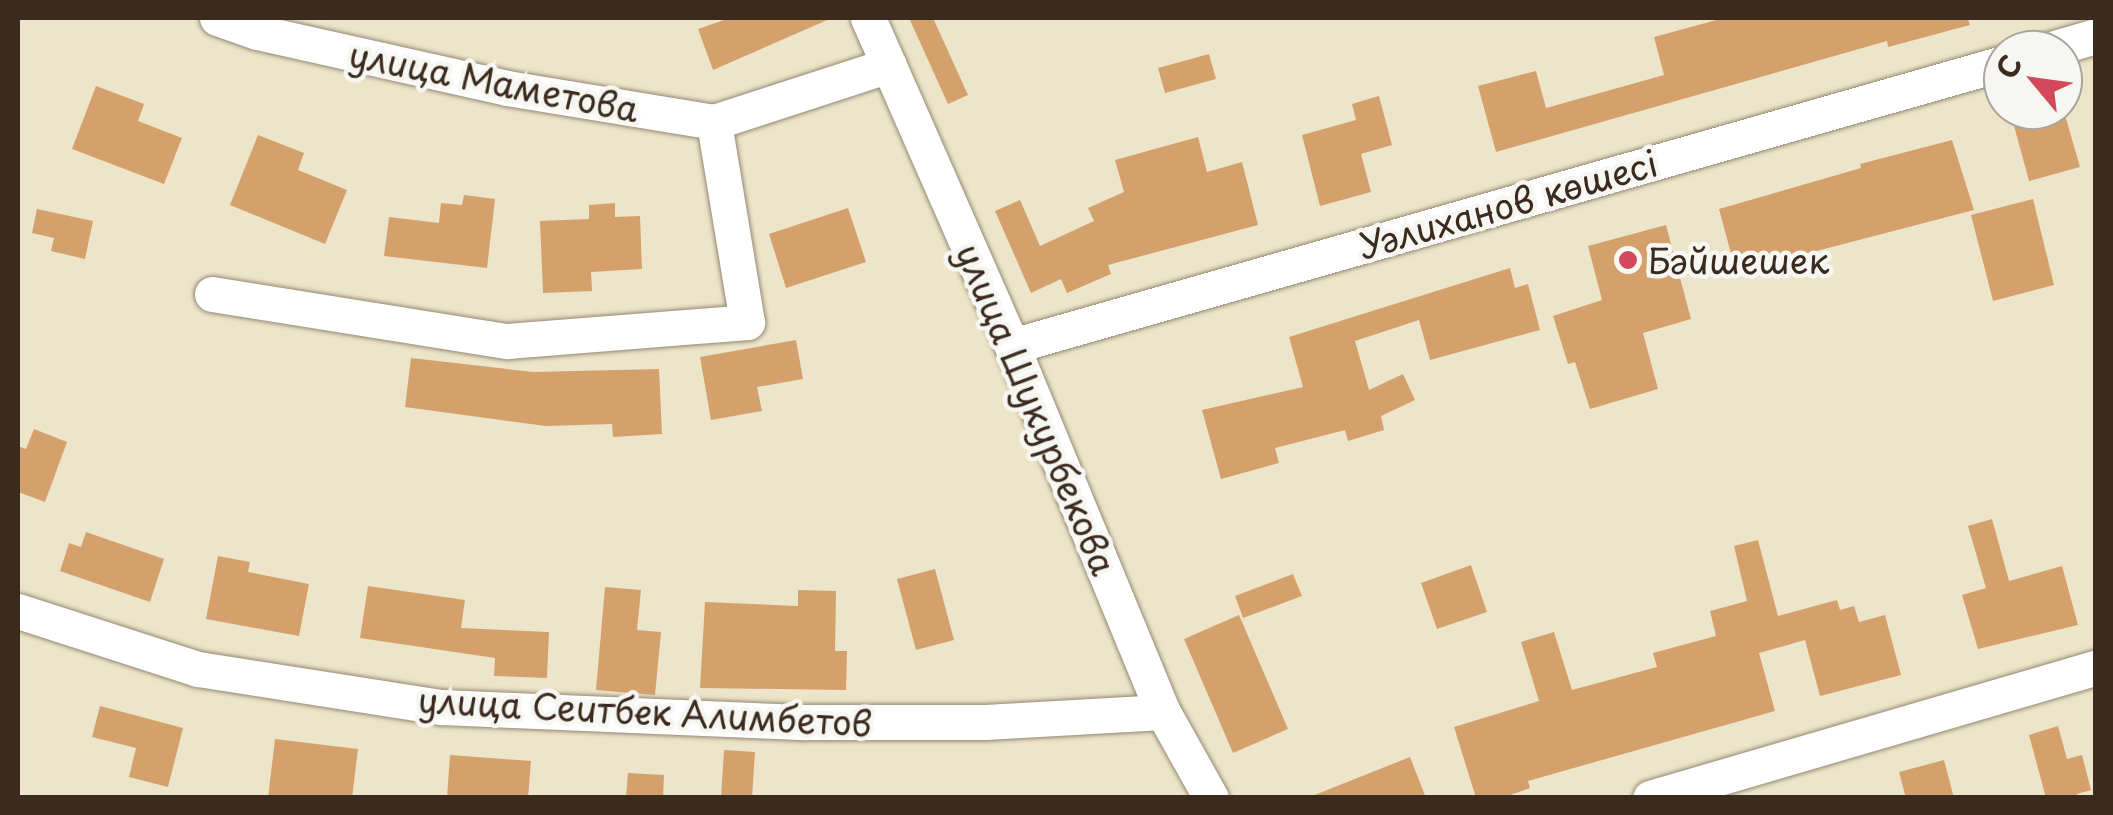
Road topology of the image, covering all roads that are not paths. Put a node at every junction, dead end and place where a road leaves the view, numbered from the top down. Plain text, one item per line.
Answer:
1 (218, 18) edge
2 (868, 18) edge
3 (888, 65) junction
4 (1983, 69) edge
5 (714, 122) junction
6 (212, 294) dead end
7 (1012, 346) junction
8 (18, 611) edge
9 (2096, 668) edge
10 (1163, 712) junction
11 (1211, 798) edge
12 (1650, 798) edge

1 - 5 street, улица Маметова
2 - 3 street, улица Шукурбекова
3 - 5 street, улица Маметова
3 - 7 street, улица Шукурбекова
4 - 7 street, Уәлиханов көшесі
5 - 6 street
7 - 10 street, улица Шукурбекова
8 - 10 street, улица Сеитбек Алимбетов
9 - 12 street
10 - 11 street, улица Шукурбекова

